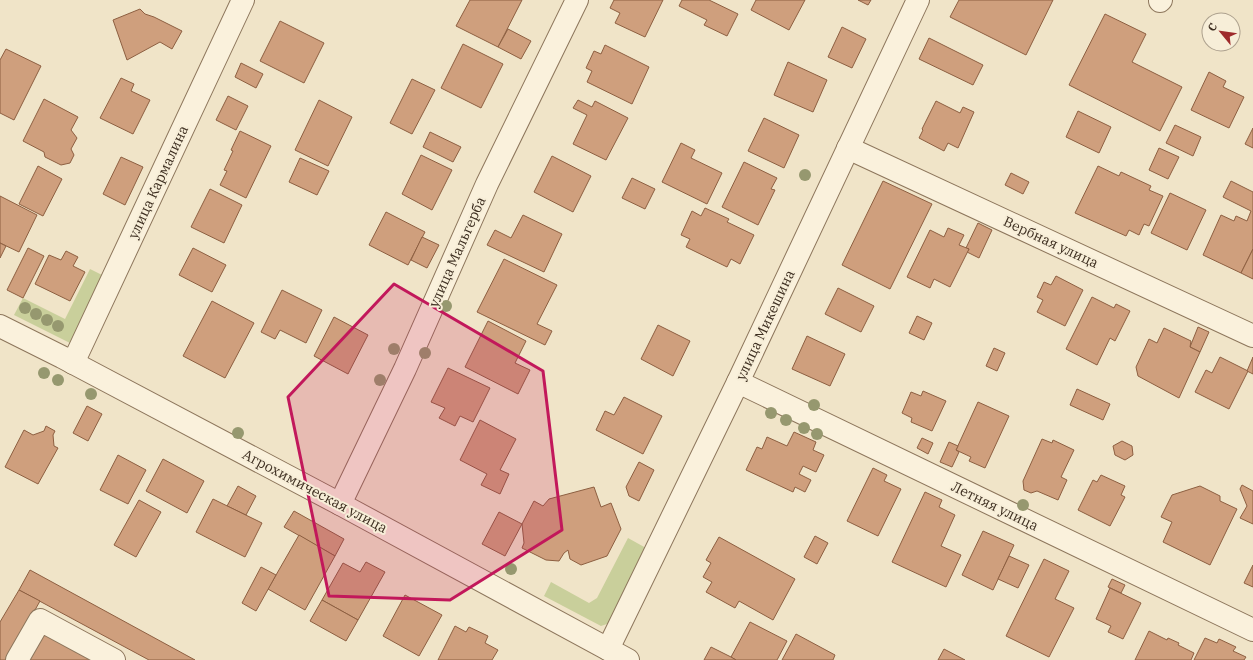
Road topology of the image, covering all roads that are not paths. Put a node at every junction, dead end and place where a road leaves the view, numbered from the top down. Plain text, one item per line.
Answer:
1 (243, 0) edge
2 (577, 0) edge
3 (918, 0) edge
4 (848, 148) junction
5 (0, 326) edge
6 (1253, 336) edge
7 (73, 363) junction
8 (738, 382) junction
9 (340, 504) junction
10 (1253, 630) edge
11 (608, 649) junction
12 (17, 660) edge
13 (114, 660) edge
14 (628, 660) edge

1 - 7 street, улица Кармалина
2 - 9 street, улица Мальгерба
3 - 4 street, улица Микешина
4 - 6 street, Вербная улица
4 - 8 street, улица Микешина
5 - 7 street, Агрохимическая улица
7 - 9 street, Агрохимическая улица
8 - 10 street, Летняя улица
8 - 11 street, улица Микешина
9 - 11 street, Агрохимическая улица
11 - 14 street, Агрохимическая улица
12 - 13 street

